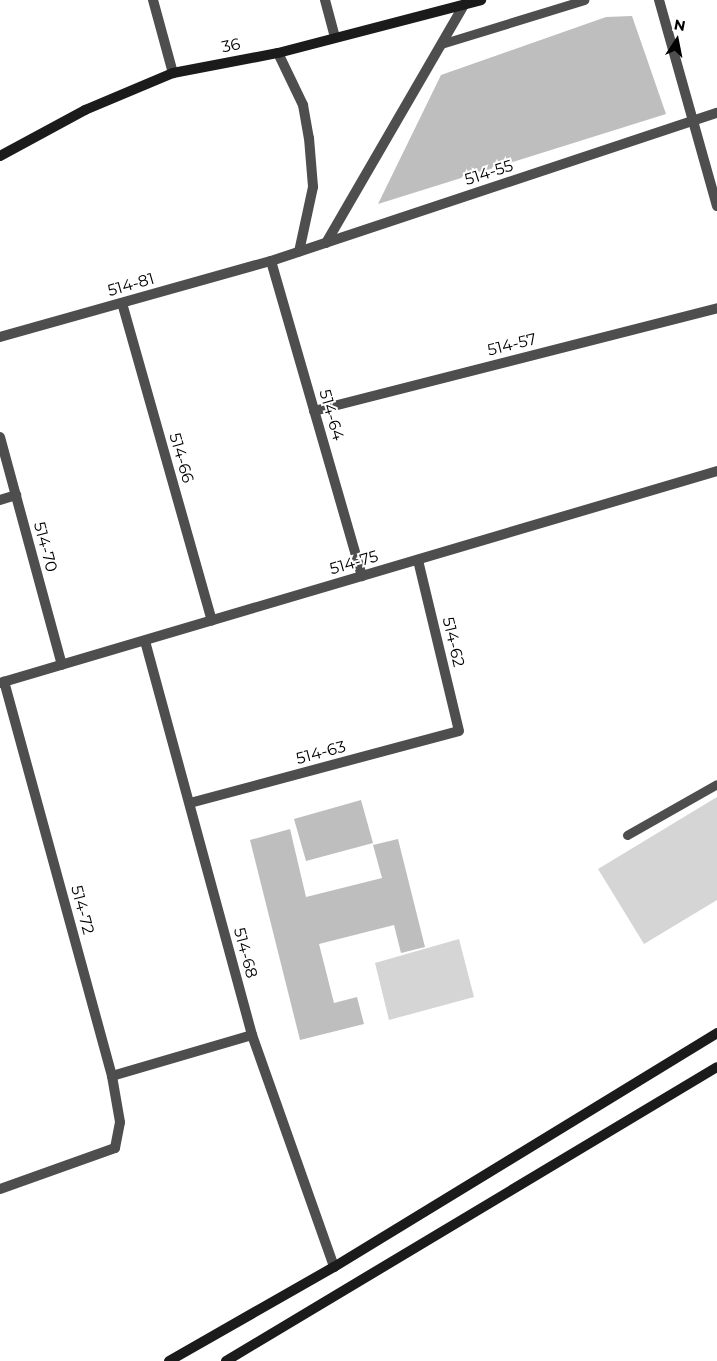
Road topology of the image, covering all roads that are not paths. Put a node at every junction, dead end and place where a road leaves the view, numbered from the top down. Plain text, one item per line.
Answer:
1 (153, 0) edge
2 (325, 0) edge
3 (481, 0) edge
4 (584, 0) edge
5 (659, 0) edge
6 (464, 5) junction
7 (336, 37) junction
8 (441, 44) junction
9 (278, 53) junction
10 (173, 73) junction
11 (717, 113) edge
12 (693, 120) junction
13 (0, 156) edge
14 (717, 206) edge
15 (326, 243) junction
16 (299, 252) junction
17 (271, 261) junction
18 (122, 303) junction
19 (717, 308) edge
20 (0, 338) edge
21 (314, 411) junction
22 (0, 437) edge
23 (717, 471) edge
24 (16, 495) junction
25 (0, 500) edge
26 (418, 560) junction
27 (362, 576) junction
28 (212, 621) junction
29 (145, 641) junction
30 (62, 665) junction
31 (2, 682) edge
32 (459, 731) joint
33 (717, 784) edge
34 (190, 803) junction
35 (627, 835) dead end
36 (717, 1033) edge
37 (252, 1035) junction
38 (717, 1067) edge
39 (112, 1076) junction
40 (0, 1189) edge
41 (334, 1267) junction
42 (169, 1361) edge
43 (226, 1361) edge

1 - 10 street
2 - 7 street
3 - 6 main road, 36
4 - 8 lane
5 - 12 street
6 - 7 main road, 36
6 - 8 street
7 - 9 main road, 36
8 - 15 street
9 - 10 main road, 36
9 - 16 street
10 - 13 main road, 36
11 - 12 street, 514-55
12 - 14 street
12 - 15 street, 514-55
15 - 16 street, 514-55
16 - 17 street, 514-55
17 - 18 street, 514-81
17 - 21 street, 514-64
18 - 20 street, 514-81
18 - 28 street, 514-66
19 - 21 street, 514-57
21 - 27 street, 514-64
22 - 24 street, 514-70
23 - 26 street, 514-75
24 - 25 street
24 - 30 street, 514-70
26 - 27 street, 514-75
26 - 32 street, 514-62
27 - 28 street, 514-75
28 - 29 street, 514-75
29 - 30 street, 514-75
29 - 34 street, 514-68
30 - 31 street, 514-75
31 - 39 street, 514-72
32 - 34 street, 514-63
33 - 35 lane
34 - 37 street, 514-68
36 - 41 main road
37 - 39 street
37 - 41 street, 514-68
38 - 43 main road
39 - 40 street, 514-72
41 - 42 main road

